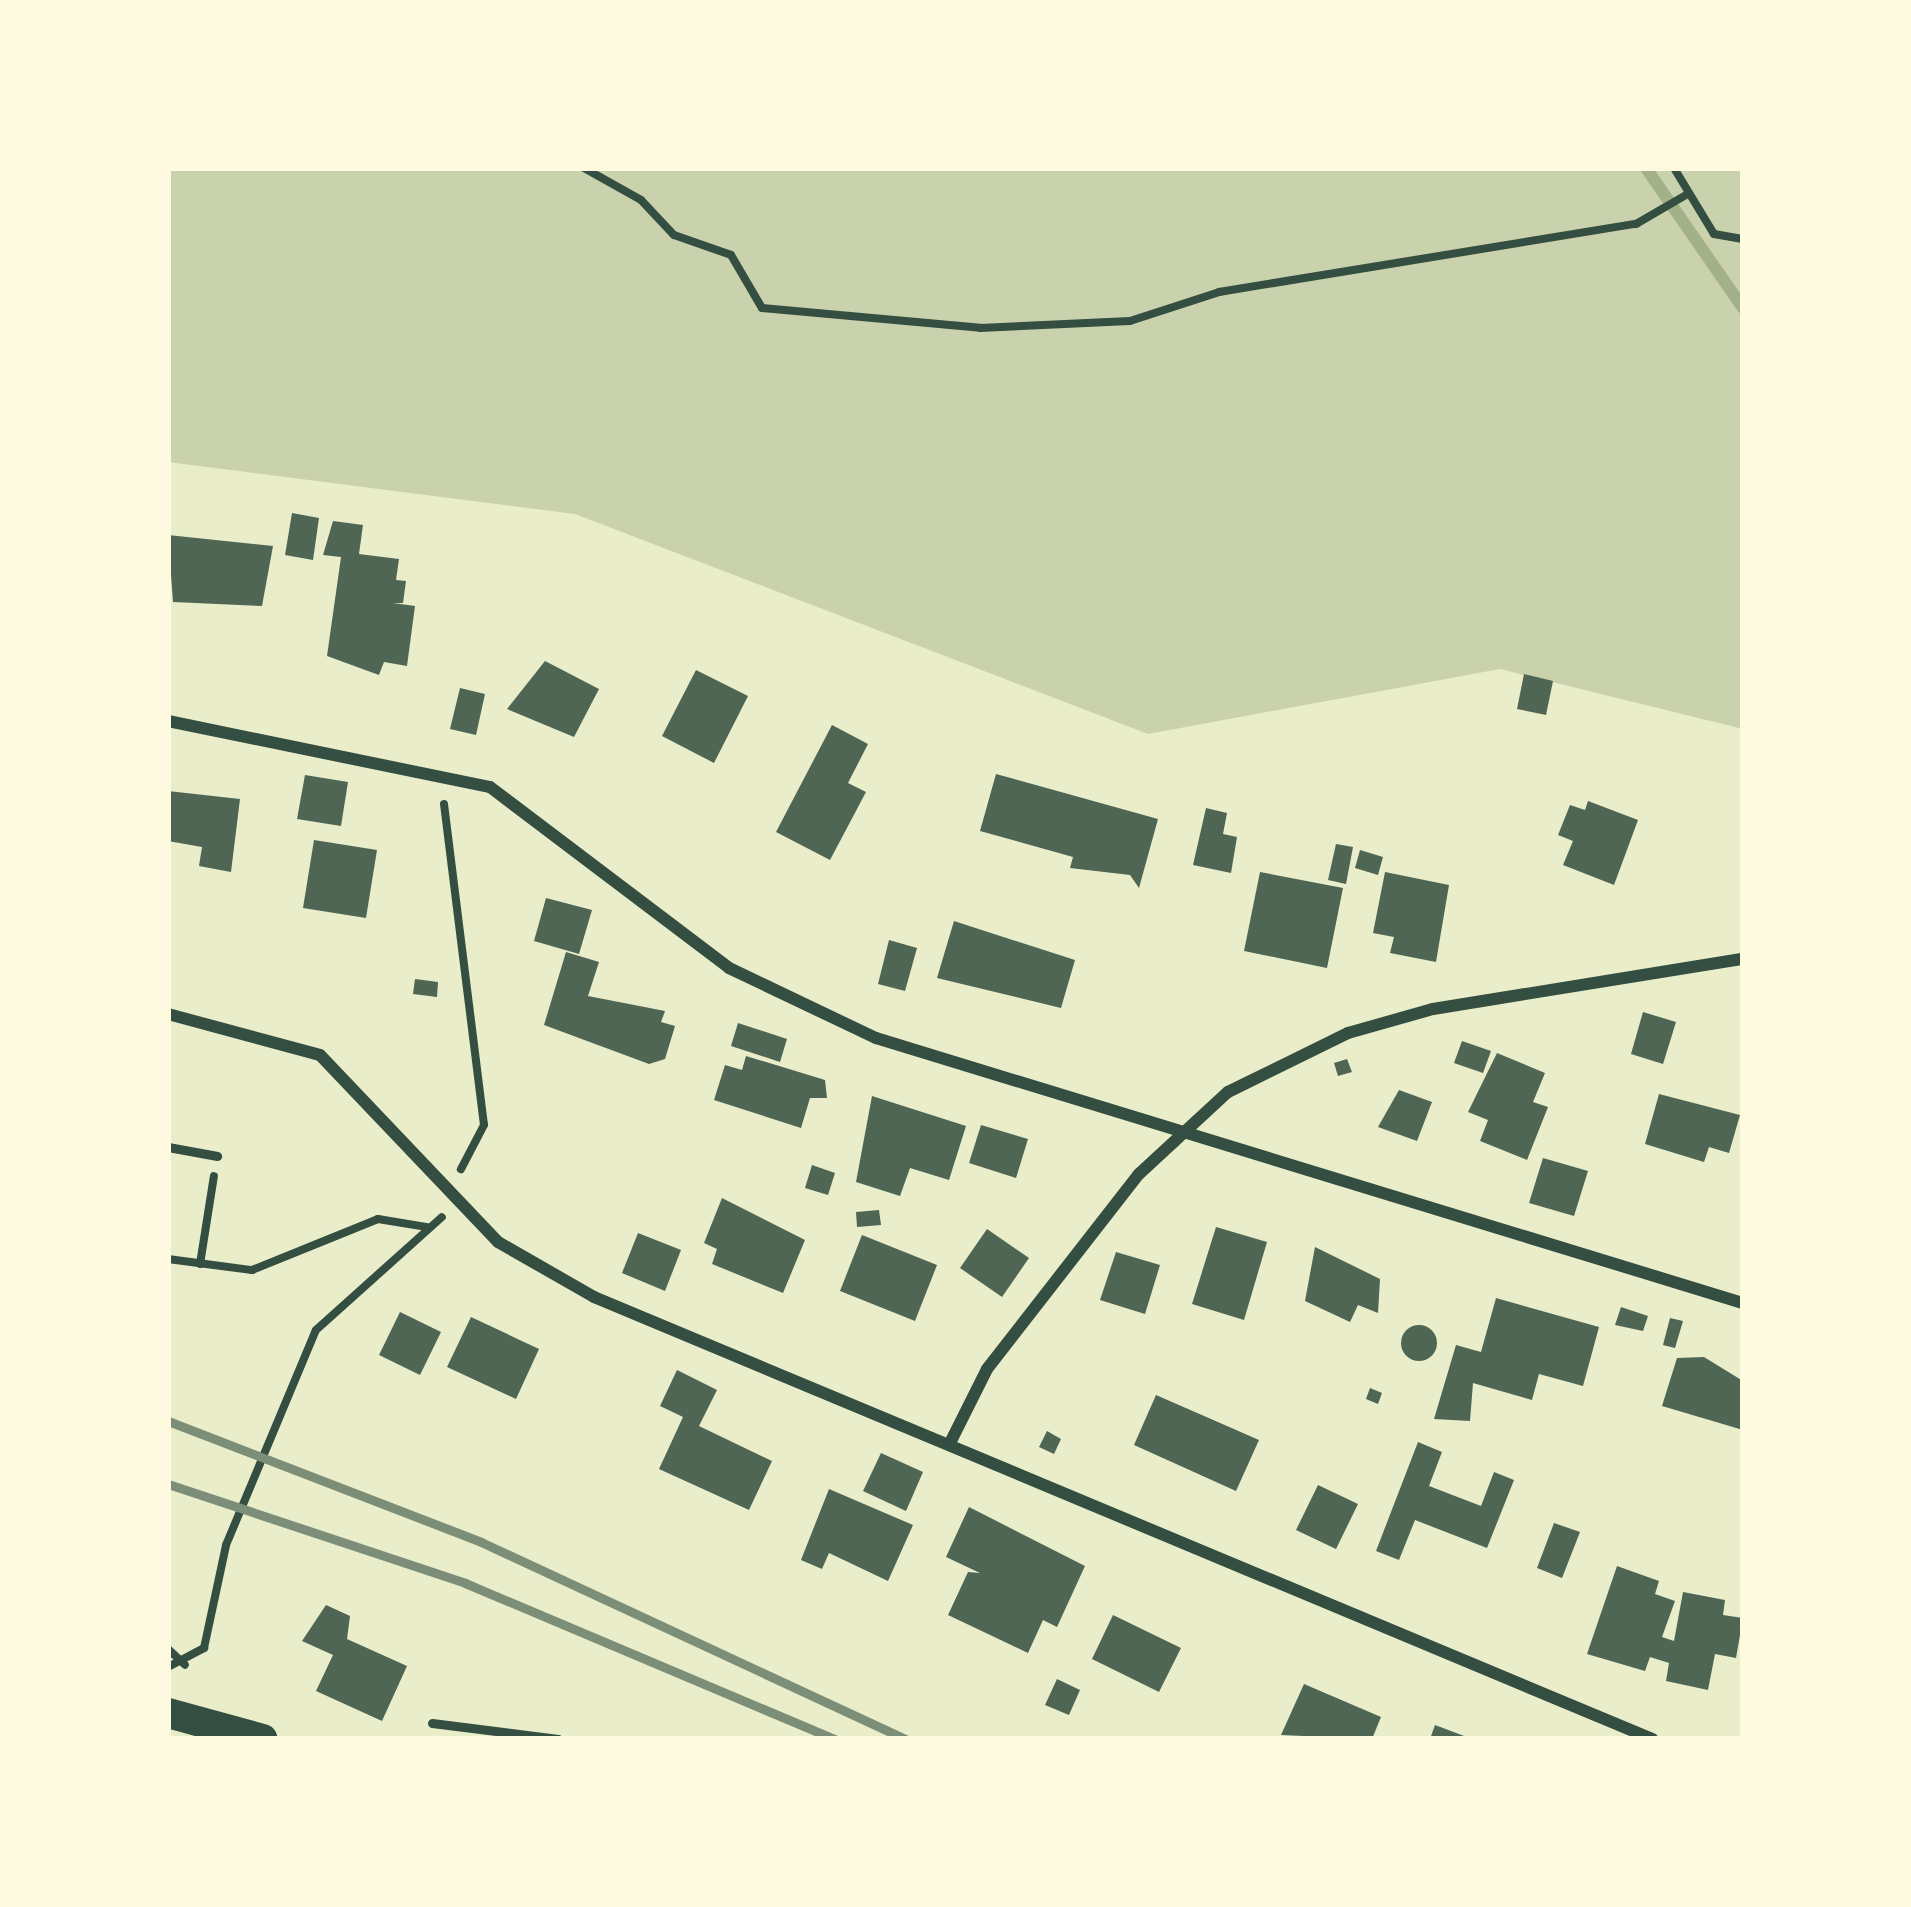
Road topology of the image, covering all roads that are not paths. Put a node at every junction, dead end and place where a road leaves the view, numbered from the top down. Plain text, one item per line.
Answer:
1 (168, 721) edge
2 (1743, 959) edge
3 (168, 1014) edge
4 (1175, 1136) junction
5 (168, 1147) edge
6 (217, 1156) road end
7 (1743, 1303) edge
8 (951, 1441) junction
9 (168, 1713) edge
10 (432, 1723) dead end
11 (263, 1739) edge
12 (558, 1739) edge
13 (1652, 1739) edge

1 - 4 street
2 - 4 street
3 - 8 street
4 - 7 street
4 - 8 street
5 - 6 lane
8 - 13 street
9 - 11 main road
10 - 12 lane

